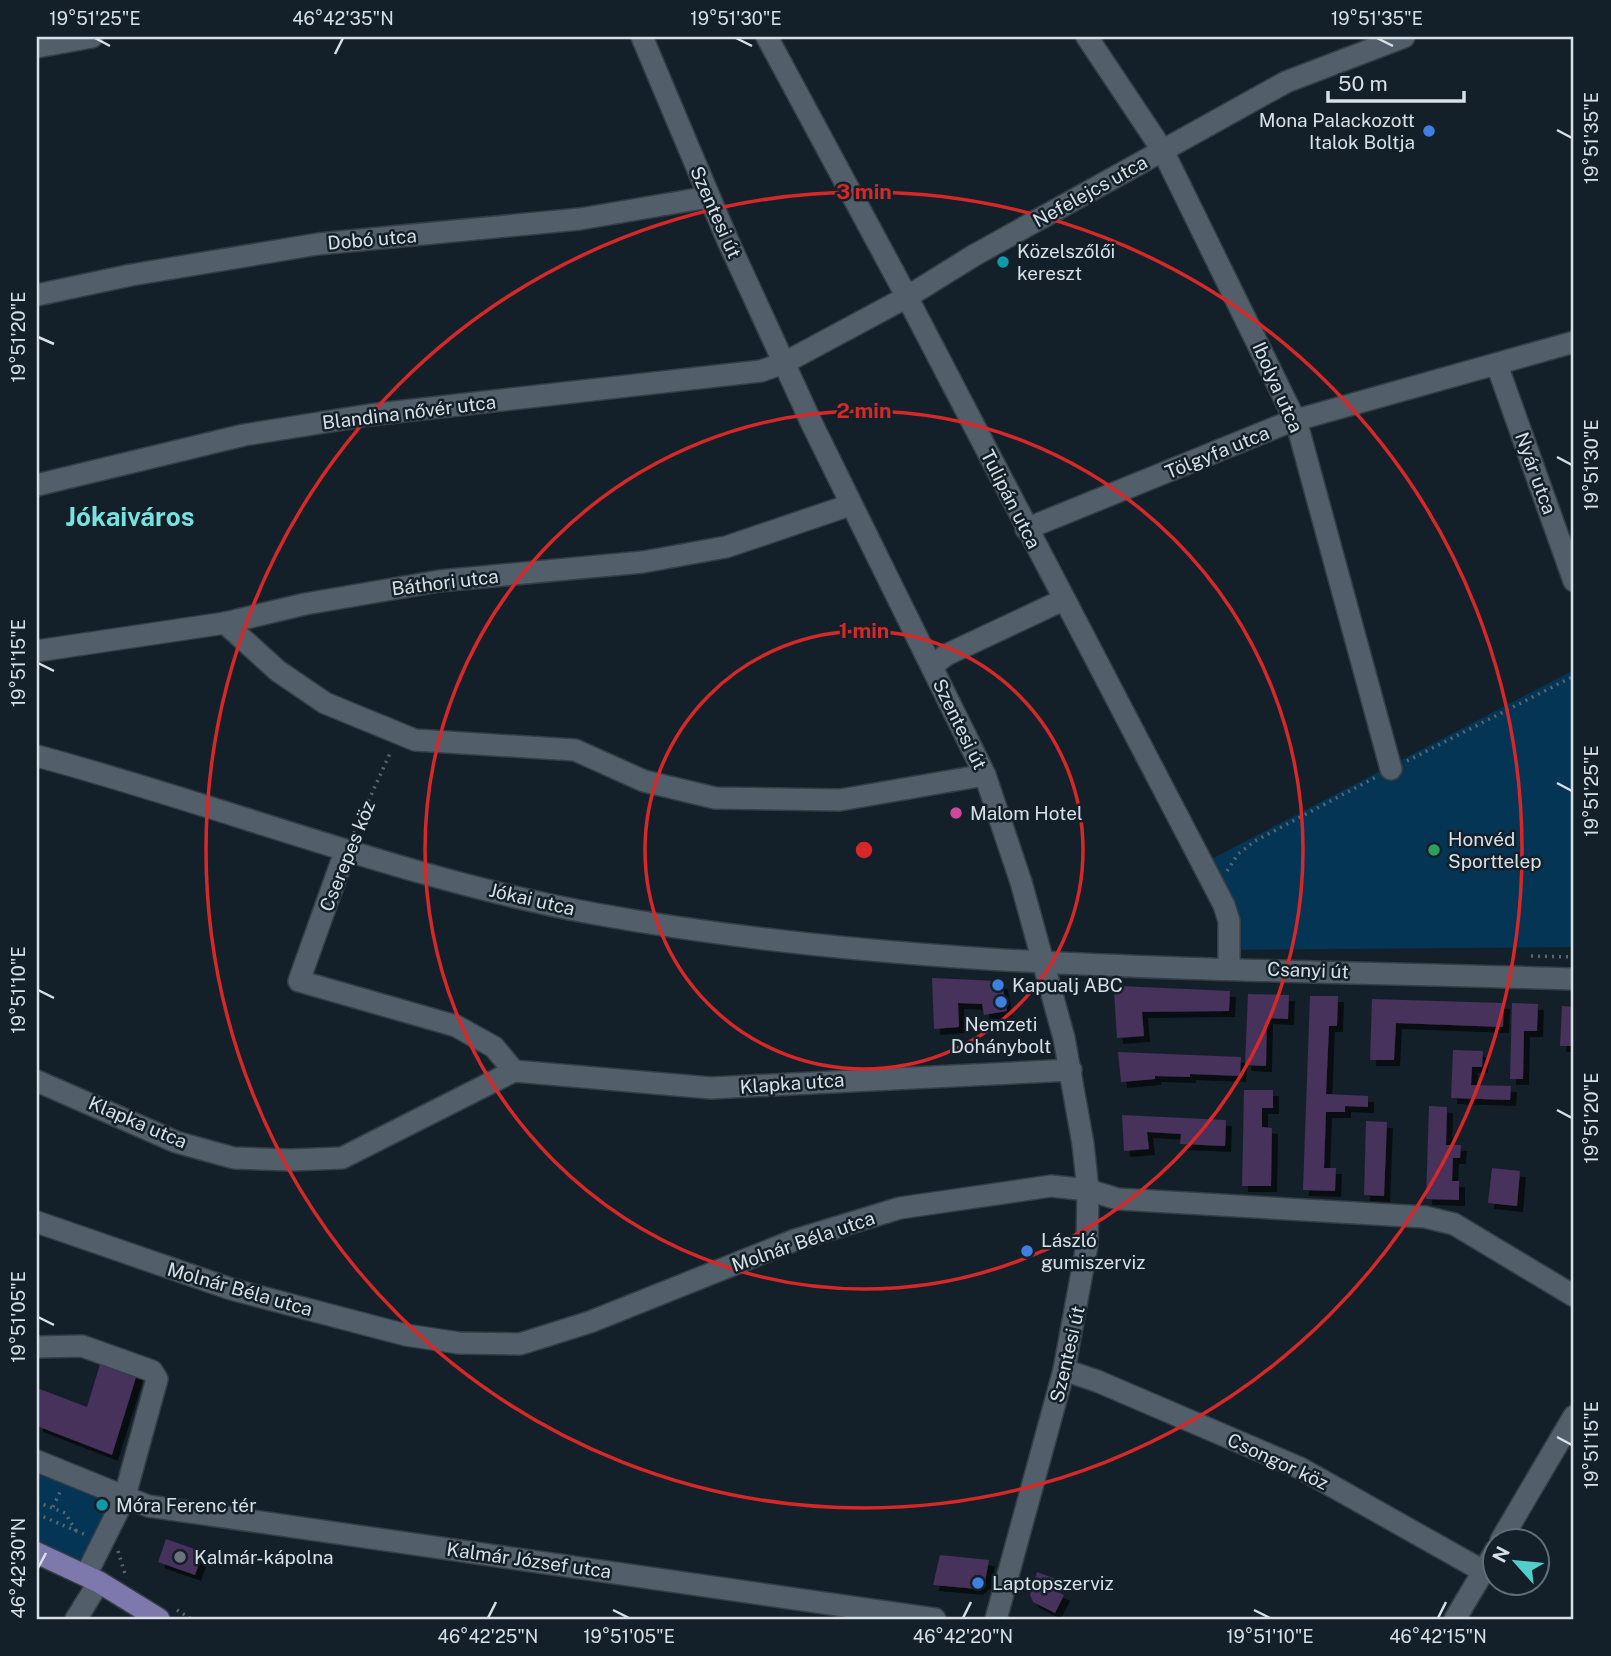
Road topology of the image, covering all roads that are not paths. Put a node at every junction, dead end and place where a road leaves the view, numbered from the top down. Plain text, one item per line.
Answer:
1 (92, 37) edge
2 (642, 37) edge
3 (767, 37) edge
4 (1087, 37) edge
5 (1404, 37) edge
6 (37, 47) edge
7 (1163, 151) junction
8 (709, 197) junction
9 (37, 295) edge
10 (907, 297) junction
11 (1574, 342) edge
12 (784, 363) junction
13 (1497, 365) junction
14 (1296, 420) junction
15 (37, 485) edge
16 (850, 505) junction
17 (1026, 529) junction
18 (1574, 581) edge
19 (1063, 600) junction
20 (226, 622) junction
21 (37, 651) edge
22 (932, 666) junction
23 (37, 755) edge
24 (1391, 769) dead end
25 (985, 775) junction
26 (345, 852) junction
27 (1042, 964) junction
28 (1229, 968) junction
29 (1574, 979) edge
30 (1071, 1070) junction
31 (514, 1071) junction
32 (37, 1081) edge
33 (1088, 1190) junction
34 (37, 1222) edge
35 (1574, 1296) edge
36 (37, 1347) edge
37 (1065, 1370) junction
38 (1574, 1416) edge
39 (37, 1461) edge
40 (124, 1499) junction
41 (1510, 1526) edge
42 (37, 1553) edge
43 (1482, 1570) edge
44 (1482, 1573) edge
45 (92, 1578) junction
46 (76, 1619) edge
47 (159, 1619) edge
48 (935, 1619) edge
49 (996, 1619) edge
50 (1455, 1619) edge

1 - 6 street
2 - 8 street, Szentesi út
3 - 10 street, Tulipán utca
4 - 7 street, Ibolya utca
5 - 7 street, Nefelejcs utca
7 - 10 street, Nefelejcs utca
7 - 14 street, Ibolya utca
8 - 9 street, Dobó utca
8 - 12 street, Szentesi út
10 - 12 street, Nefelejcs utca
10 - 17 street, Tulipán utca
11 - 13 street, Tölgyfa utca
12 - 15 street, Blandina nővér utca
12 - 16 street, Szentesi út
13 - 14 street, Tölgyfa utca
13 - 18 street, Nyár utca
14 - 17 street, Tölgyfa utca
14 - 24 street, Ibolya utca
16 - 20 street, Báthori utca
16 - 22 street, Szentesi út
17 - 19 street, Tulipán utca
19 - 22 street
19 - 28 street, Tulipán utca
20 - 21 street, Báthori utca
20 - 25 street
22 - 25 street, Szentesi út
23 - 26 street, Jókai utca
25 - 27 street, Szentesi út
26 - 27 street, Jókai utca
26 - 31 street, Cserepes köz
27 - 28 street, Csanyi út
27 - 30 street, Szentesi út
28 - 29 street, Csanyi út
30 - 31 street, Klapka utca
30 - 33 street, Szentesi út
31 - 32 street, Klapka utca
33 - 34 street, Molnár Béla utca
33 - 35 street, Molnár Béla utca
33 - 37 street, Szentesi út
36 - 40 street
37 - 43 street, Csongor köz
37 - 49 street, Szentesi út
38 - 41 street
39 - 40 street
40 - 45 street
40 - 48 street, Kalmár József utca
42 - 45 main road
44 - 50 street
45 - 46 street
45 - 47 main road

